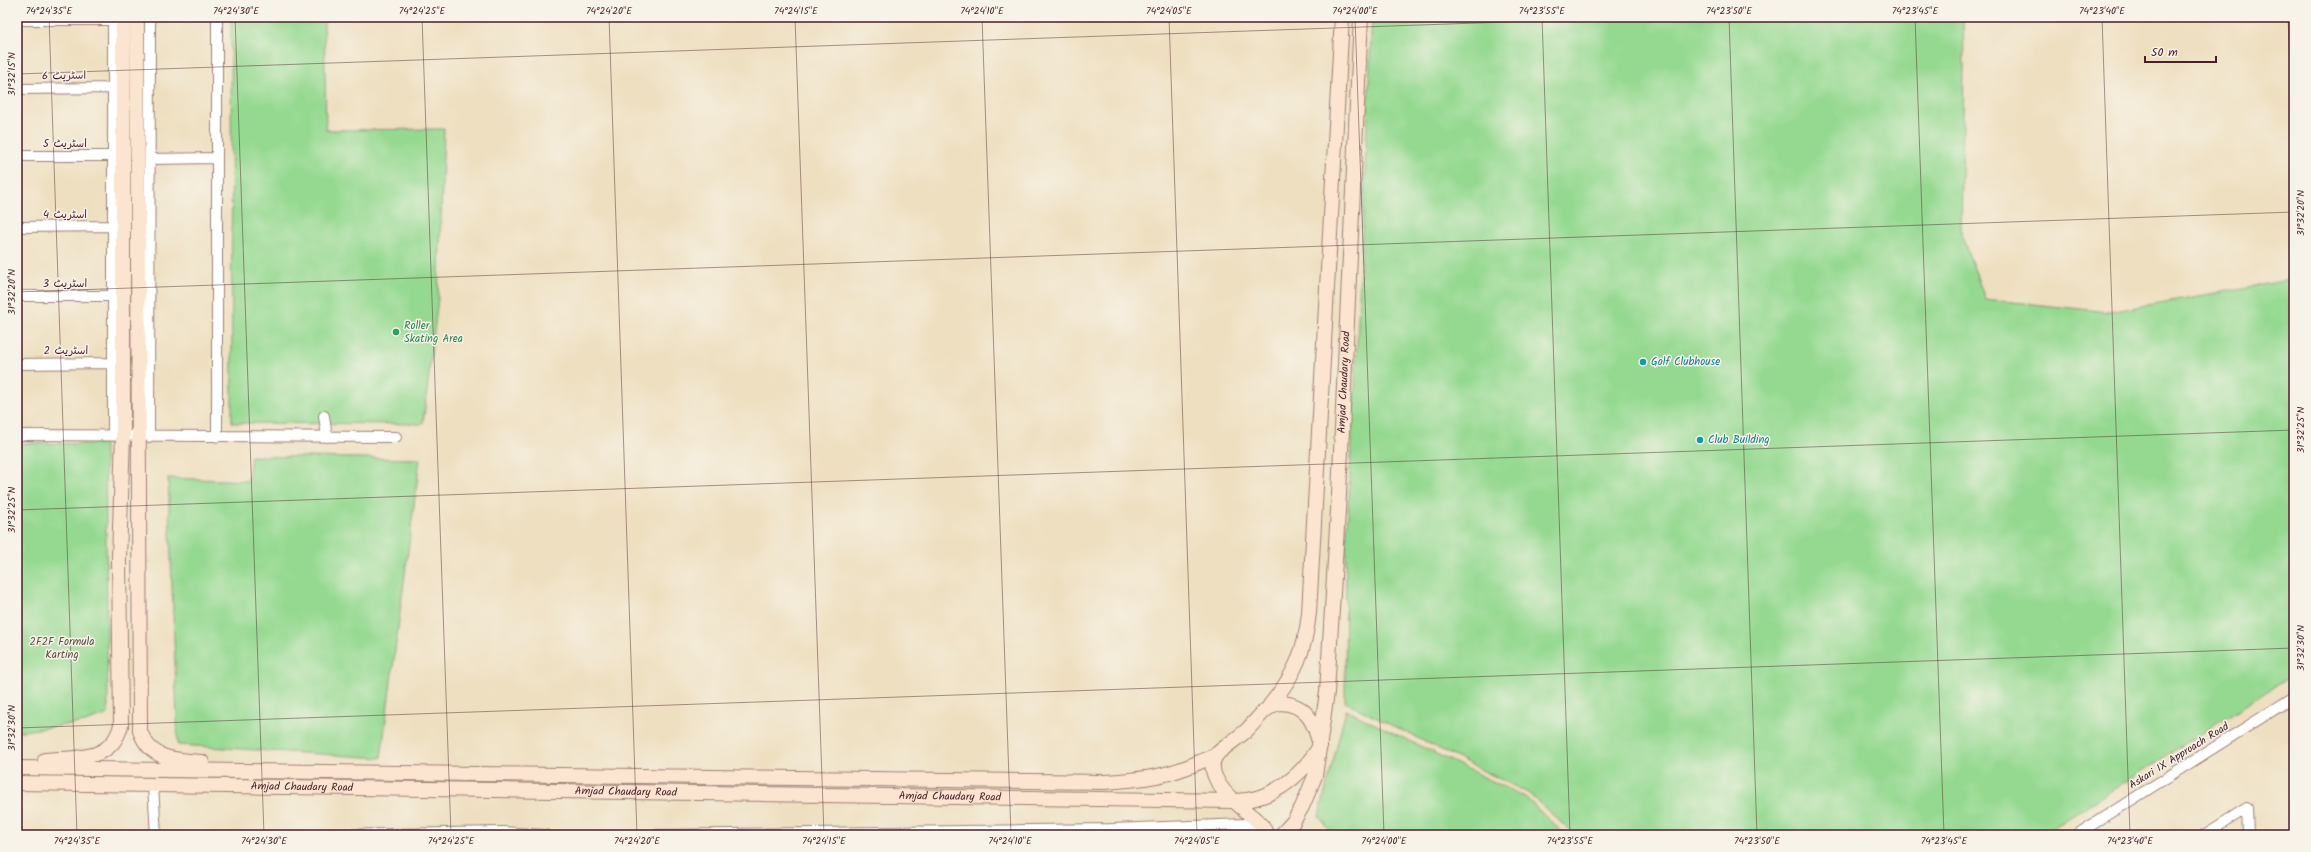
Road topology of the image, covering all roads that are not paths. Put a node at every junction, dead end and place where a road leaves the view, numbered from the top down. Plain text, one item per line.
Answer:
1 (137, 17) edge
2 (150, 17) edge
3 (217, 17) edge
4 (1342, 17) edge
5 (1361, 17) edge
6 (116, 18) edge
7 (17, 20) edge
8 (112, 88) junction
9 (17, 89) edge
10 (17, 156) edge
11 (112, 156) junction
12 (217, 158) junction
13 (150, 159) junction
14 (113, 226) junction
15 (17, 227) edge
16 (17, 296) edge
17 (113, 296) junction
18 (114, 363) junction
19 (17, 364) edge
20 (324, 416) dead end
21 (118, 434) junction
22 (17, 435) edge
23 (144, 436) junction
24 (217, 436) junction
25 (396, 436) dead end
26 (327, 437) junction
27 (2294, 697) edge
28 (1270, 705) junction
29 (1320, 746) junction
30 (1217, 754) junction
31 (17, 763) edge
32 (17, 768) edge
33 (298, 772) junction
34 (17, 783) edge
35 (153, 785) junction
36 (1234, 801) junction
37 (1264, 830) edge
38 (1109, 832) edge
39 (503, 833) edge
40 (911, 833) edge
41 (996, 833) edge
42 (362, 834) edge
43 (830, 834) edge
44 (156, 835) edge
45 (331, 835) edge
46 (545, 835) edge
47 (657, 835) edge
48 (739, 835) edge
49 (1281, 835) edge
50 (2076, 835) edge
51 (2204, 835) edge
52 (2248, 835) edge

1 - 23 main road
2 - 13 street
3 - 12 street
4 - 28 main road, Amjad Chaudary Road
5 - 29 main road, Amjad Chaudary Road
6 - 7 street
6 - 8 street
6 - 21 main road
8 - 9 street, اسٹریٹ 6
8 - 11 street
10 - 11 street, اسٹریٹ 5
11 - 14 street
12 - 13 street
12 - 24 street
13 - 23 street
14 - 15 street, اسٹریٹ 4
14 - 17 street
16 - 17 street, اسٹریٹ 3
17 - 18 street
18 - 19 street, اسٹریٹ 2
18 - 21 street
20 - 26 street
21 - 22 street
21 - 23 street
21 - 31 main road
23 - 24 street
23 - 33 main road
24 - 26 street
25 - 26 street
27 - 50 street, Askari IX Approach Road
28 - 29 main road
28 - 30 main road
29 - 36 main road
29 - 49 main road, Amjad Chaudary Road
30 - 33 main road, Amjad Chaudary Road
30 - 36 main road
32 - 33 main road, Amjad Chaudary Road
34 - 35 main road, Amjad Chaudary Road
35 - 36 main road, Amjad Chaudary Road
35 - 44 street
36 - 37 main road
37 - 38 street
38 - 41 street
39 - 42 street
39 - 46 street
40 - 41 street
40 - 43 street
42 - 45 street
43 - 48 street
47 - 48 street
51 - 52 street

